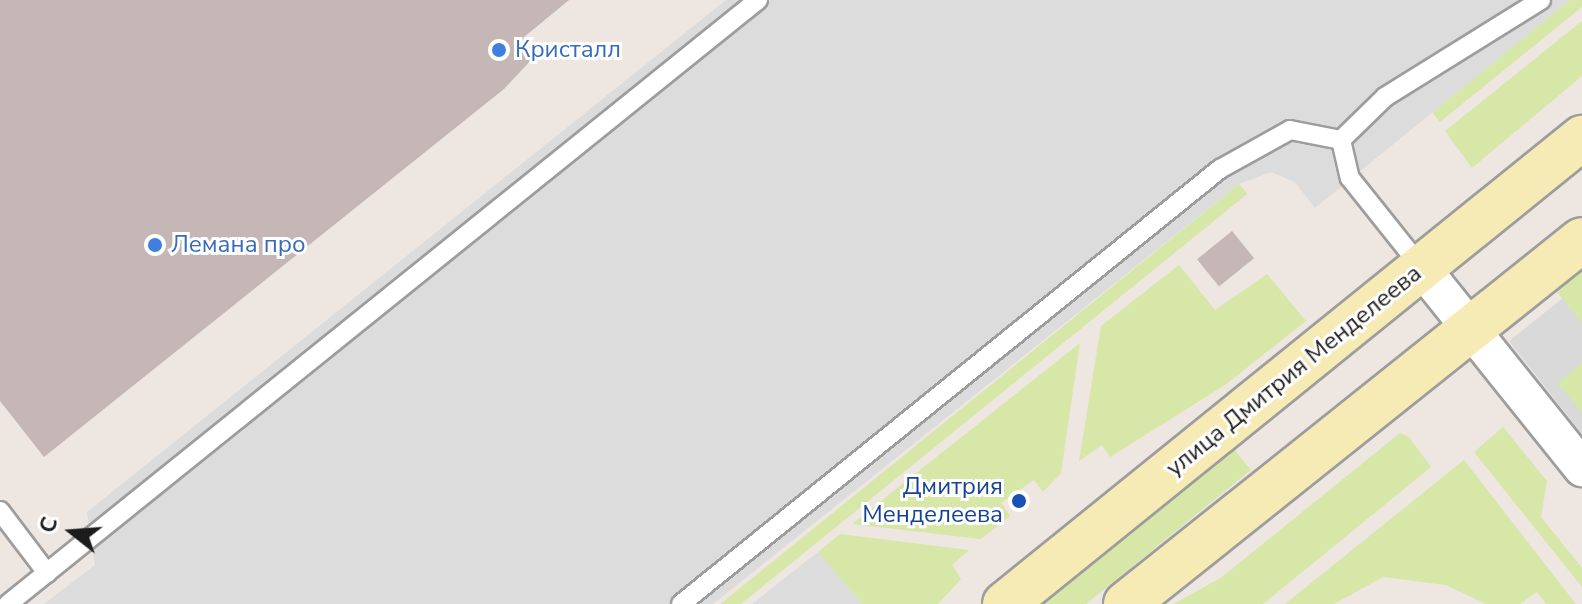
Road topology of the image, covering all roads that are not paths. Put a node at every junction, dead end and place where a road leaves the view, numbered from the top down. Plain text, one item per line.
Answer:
1 (758, 0) edge
2 (1541, 0) edge
3 (1582, 138) edge
4 (1341, 140) junction
5 (1582, 240) edge
6 (1421, 267) junction
7 (1471, 329) junction
8 (1582, 468) edge
9 (0, 511) edge
10 (47, 573) junction
11 (8, 604) edge
12 (681, 604) edge
13 (1005, 604) edge
14 (1126, 604) edge

1 - 10 lane
2 - 4 lane
3 - 6 street, улица Дмитрия Менделеева
4 - 6 lane
4 - 12 lane
5 - 7 street
6 - 7 street
6 - 13 street, улица Дмитрия Менделеева
7 - 8 street
7 - 14 street
9 - 10 lane
10 - 11 lane

